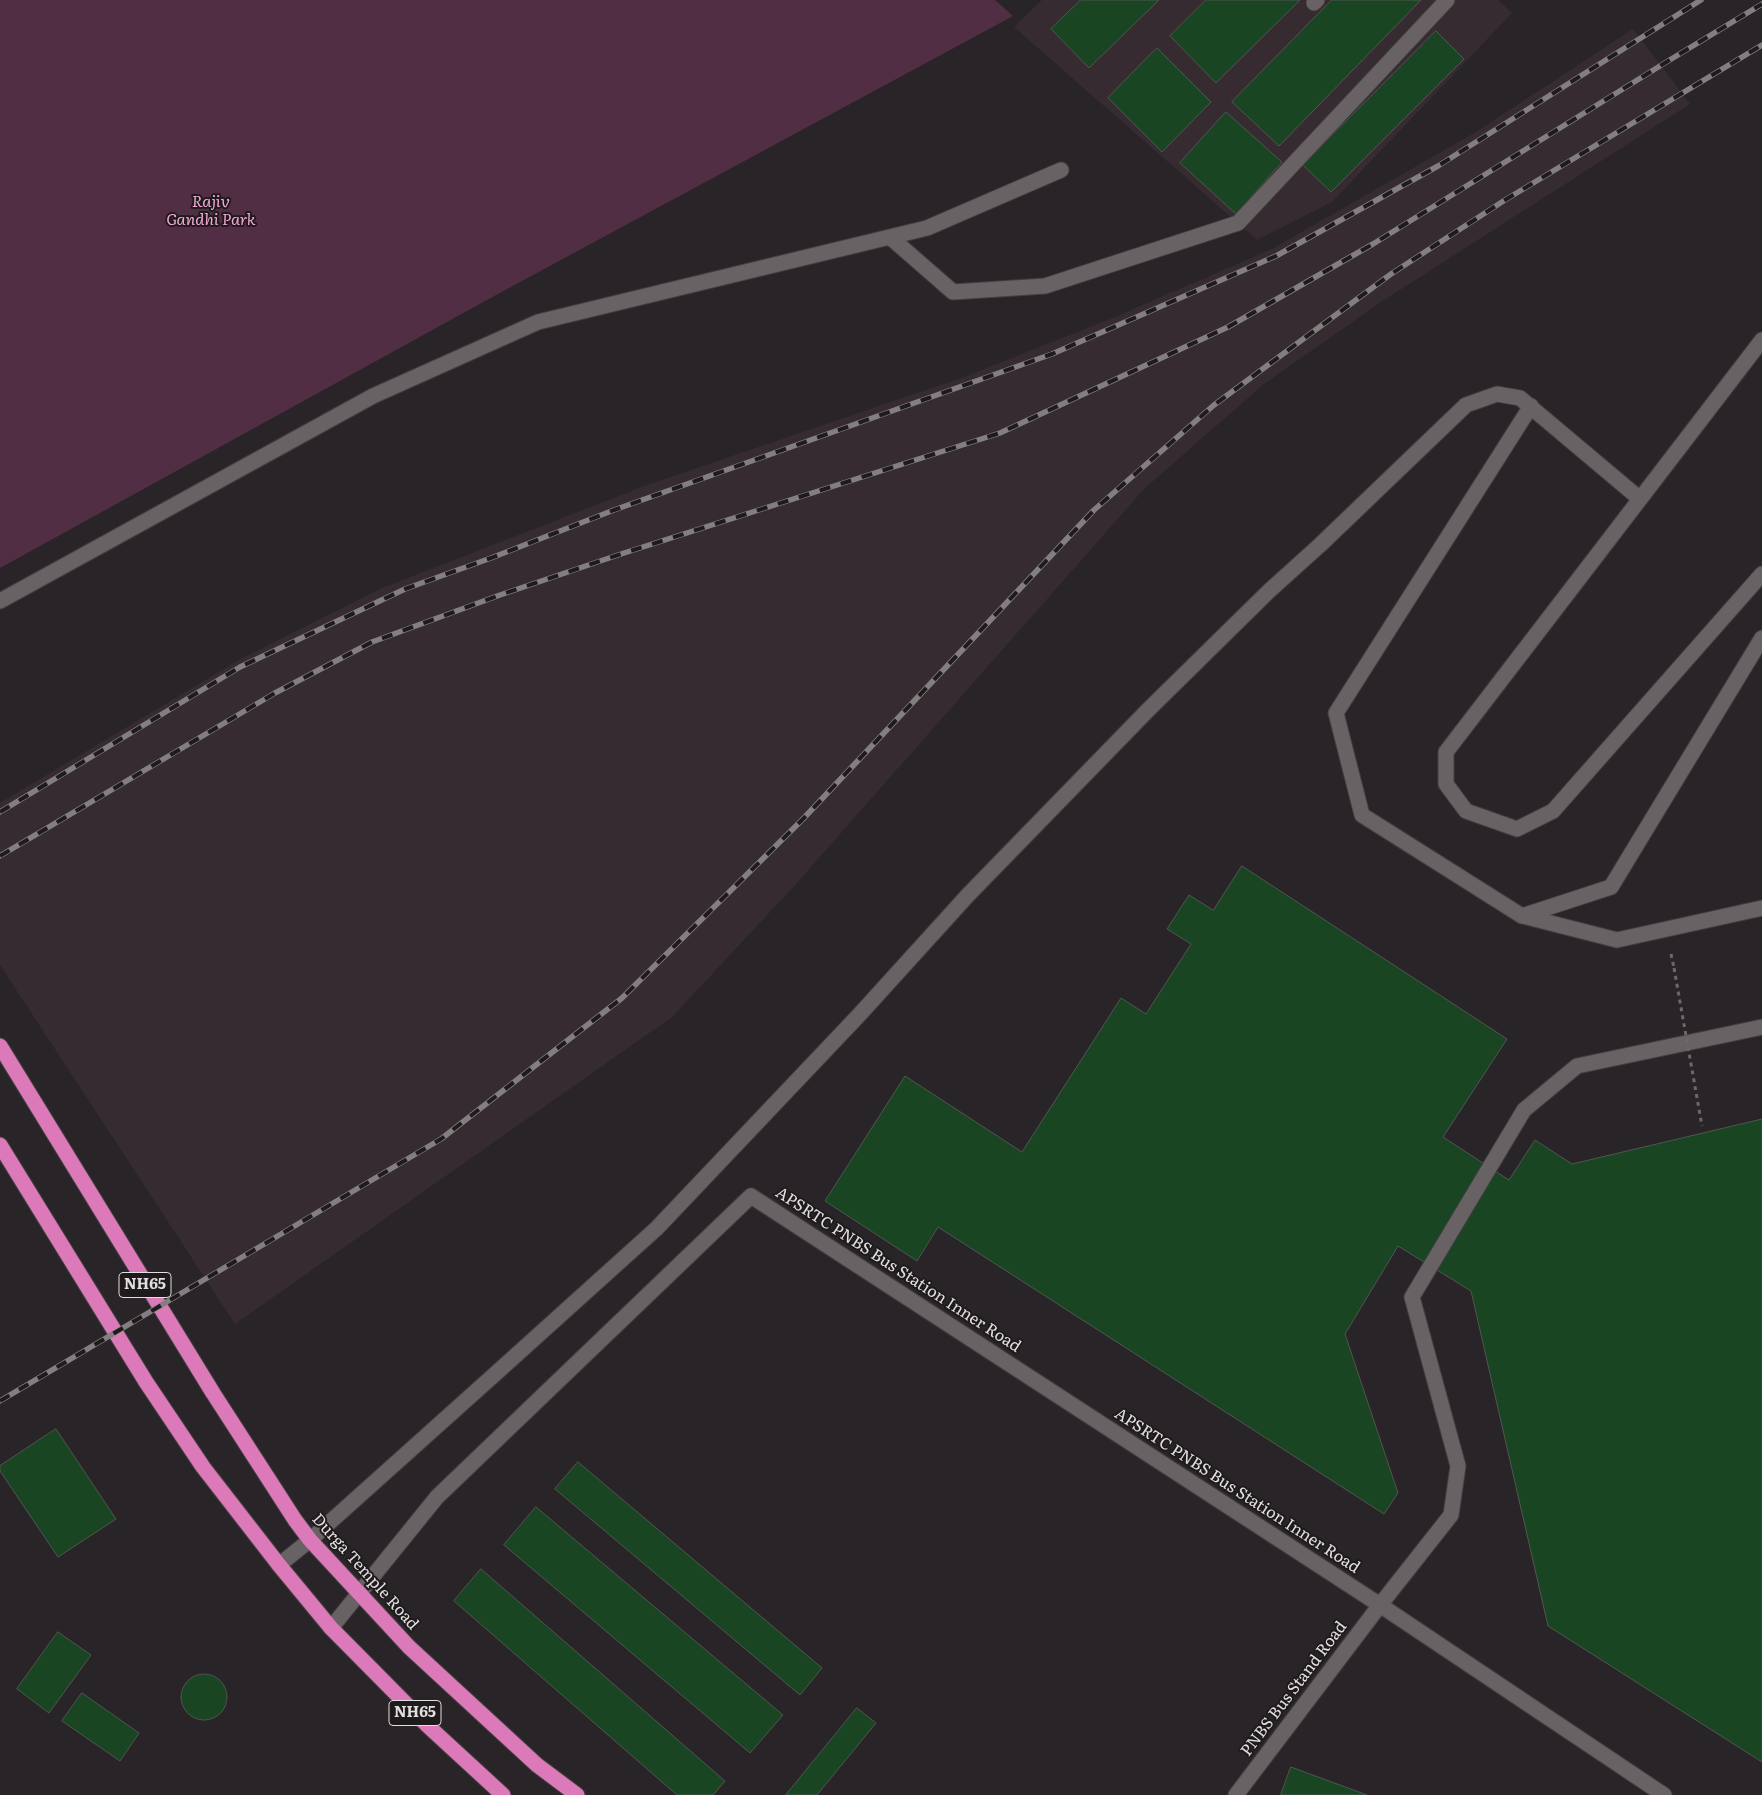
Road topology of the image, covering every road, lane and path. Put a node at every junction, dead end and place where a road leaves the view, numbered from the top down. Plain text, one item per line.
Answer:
1 (1447, 0) edge
2 (1061, 170) dead end
3 (890, 237) junction
4 (1762, 340) edge
5 (1531, 406) junction
6 (1640, 499) junction
7 (1762, 574) edge
8 (0, 601) edge
9 (1762, 638) edge
10 (1762, 908) edge
11 (1522, 916) junction
12 (1671, 954) dead end
13 (1762, 1027) edge
14 (0, 1046) edge
15 (1702, 1126) dead end
16 (0, 1145) edge
17 (310, 1540) junction
18 (279, 1565) junction
19 (358, 1593) junction
20 (1380, 1605) junction
21 (331, 1628) junction
22 (503, 1795) edge
23 (577, 1795) edge
24 (1236, 1795) edge
25 (1664, 1795) edge

1 - 3 street
2 - 3 street
3 - 8 street
4 - 6 street
5 - 6 street
5 - 11 street
5 - 17 street
6 - 7 street
9 - 11 street
10 - 11 street
12 - 15 path, bridge
13 - 20 street
14 - 17 highway, Durga Temple Road / NH65
16 - 18 highway, NH65
17 - 18 street
17 - 19 highway, Durga Temple Road / NH65
18 - 21 highway, NH65
19 - 20 street, APSRTC PNBS Bus Station Inner Road
19 - 21 street, APSRTC PNBS Bus Station Inner Road
19 - 23 highway, Durga Temple Road / NH65
20 - 24 street, PNBS Bus Stand Road
20 - 25 street, APSRTC PNBS Bus Station Inner Road
21 - 22 highway, NH65

